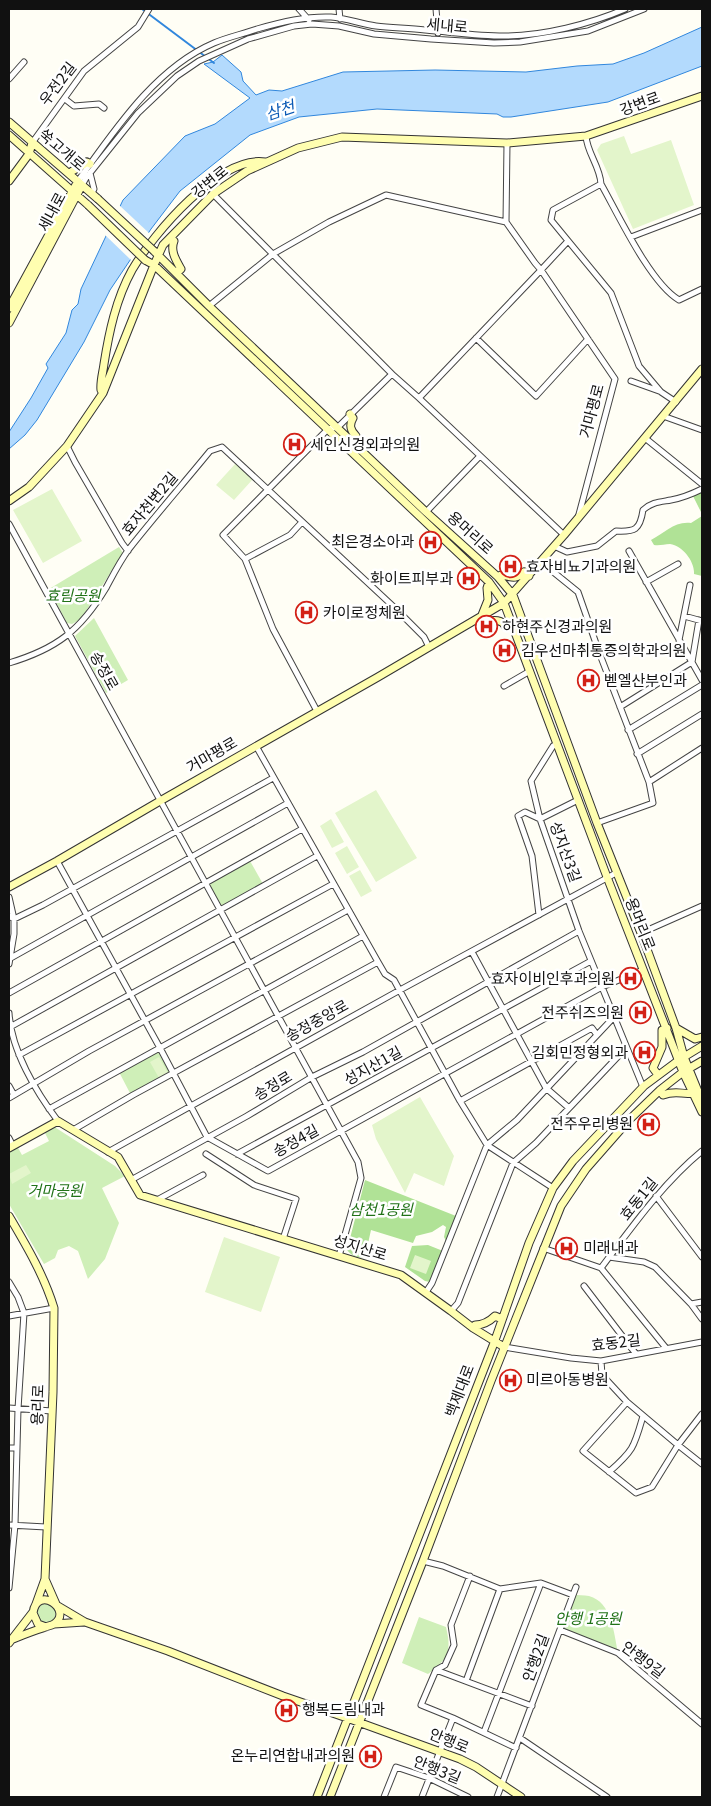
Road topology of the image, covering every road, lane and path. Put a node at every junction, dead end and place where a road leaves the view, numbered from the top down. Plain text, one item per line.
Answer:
1 (149, 9) edge
2 (300, 9) edge
3 (339, 9) edge
4 (436, 9) edge
5 (625, 9) edge
6 (644, 9) edge
7 (307, 18) junction
8 (340, 18) junction
9 (312, 24) junction
10 (438, 31) junction
11 (438, 39) junction
12 (24, 62) dead end
13 (9, 79) edge
14 (702, 96) edge
15 (65, 99) junction
16 (104, 108) dead end
17 (9, 122) edge
18 (9, 135) edge
19 (586, 136) junction
20 (32, 143) junction
21 (507, 143) junction
22 (29, 154) junction
23 (266, 162) junction
24 (90, 164) junction
25 (90, 172) junction
26 (69, 174) junction
27 (9, 181) edge
28 (80, 183) junction
29 (601, 184) junction
30 (75, 192) junction
31 (92, 193) junction
32 (213, 194) junction
33 (702, 210) edge
34 (506, 222) junction
35 (630, 236) junction
36 (171, 237) junction
37 (568, 241) junction
38 (273, 254) junction
39 (152, 255) junction
40 (154, 264) junction
41 (541, 270) junction
42 (177, 273) junction
43 (702, 289) edge
44 (209, 306) junction
45 (9, 308) edge
46 (9, 323) edge
47 (476, 338) junction
48 (588, 339) junction
49 (702, 369) edge
50 (392, 374) junction
51 (631, 381) dead end
52 (661, 392) junction
53 (102, 393) junction
54 (419, 398) junction
55 (676, 402) junction
56 (350, 414) junction
57 (663, 416) junction
58 (338, 426) junction
59 (328, 430) junction
60 (702, 430) edge
61 (645, 438) junction
62 (351, 440) junction
63 (68, 446) junction
64 (480, 456) junction
65 (702, 484) edge
66 (702, 489) edge
67 (267, 490) junction
68 (9, 501) edge
69 (426, 512) junction
70 (577, 518) junction
71 (302, 522) junction
72 (9, 524) edge
73 (564, 535) junction
74 (554, 546) junction
75 (128, 551) junction
76 (629, 551) dead end
77 (245, 559) junction
78 (541, 562) junction
79 (678, 564) dead end
80 (529, 576) junction
81 (498, 577) junction
82 (489, 582) junction
83 (646, 582) junction
84 (690, 585) dead end
85 (513, 595) junction
86 (504, 603) junction
87 (482, 615) junction
88 (684, 616) junction
89 (701, 621) edge
90 (512, 624) junction
91 (70, 634) junction
92 (680, 640) junction
93 (429, 647) junction
94 (692, 662) junction
95 (9, 663) edge
96 (530, 671) junction
97 (702, 680) edge
98 (702, 684) edge
99 (504, 686) dead end
100 (620, 707) junction
101 (317, 711) junction
102 (702, 714) edge
103 (628, 730) junction
104 (557, 744) junction
105 (256, 746) junction
106 (702, 748) edge
107 (638, 754) junction
108 (273, 778) junction
109 (649, 782) junction
110 (578, 800) junction
111 (160, 801) junction
112 (288, 803) junction
113 (540, 819) junction
114 (597, 823) junction
115 (302, 829) junction
116 (176, 831) junction
117 (317, 856) junction
118 (190, 858) junction
119 (57, 861) junction
120 (616, 873) junction
121 (607, 878) junction
122 (204, 884) junction
123 (333, 884) junction
124 (9, 887) edge
125 (72, 888) junction
126 (9, 897) edge
127 (568, 898) junction
128 (702, 906) edge
129 (219, 910) junction
130 (348, 910) junction
131 (87, 915) junction
132 (539, 915) junction
133 (11, 917) edge
134 (579, 931) junction
135 (641, 933) junction
136 (363, 936) junction
137 (234, 938) junction
138 (102, 941) junction
139 (10, 951) edge
140 (472, 952) junction
141 (9, 959) edge
142 (591, 961) junction
143 (378, 962) junction
144 (9, 964) edge
145 (249, 964) junction
146 (116, 968) junction
147 (643, 970) junction
148 (488, 982) junction
149 (602, 987) junction
150 (400, 990) junction
151 (264, 991) junction
152 (9, 993) edge
153 (131, 994) junction
154 (503, 1009) junction
155 (9, 1013) edge
156 (278, 1017) junction
157 (614, 1017) junction
158 (145, 1021) junction
159 (416, 1022) junction
160 (10, 1027) edge
161 (667, 1028) junction
162 (676, 1028) junction
163 (517, 1034) junction
164 (597, 1035) junction
165 (702, 1037) edge
166 (702, 1046) edge
167 (160, 1048) junction
168 (295, 1048) junction
169 (431, 1048) junction
170 (626, 1048) junction
171 (363, 1052) joint
172 (19, 1055) junction
173 (682, 1058) junction
174 (532, 1061) junction
175 (702, 1061) edge
176 (686, 1070) junction
177 (174, 1073) junction
178 (445, 1074) junction
179 (658, 1075) junction
180 (312, 1077) junction
181 (34, 1083) junction
182 (9, 1086) edge
183 (643, 1087) junction
184 (546, 1088) junction
185 (660, 1090) junction
186 (698, 1091) edge
187 (11, 1097) edge
188 (460, 1101) junction
189 (702, 1101) edge
190 (191, 1106) junction
191 (326, 1106) junction
192 (569, 1108) junction
193 (49, 1109) junction
194 (702, 1112) edge
195 (58, 1121) junction
196 (73, 1130) junction
197 (341, 1131) junction
198 (207, 1137) junction
199 (9, 1138) edge
200 (487, 1146) junction
201 (11, 1147) edge
202 (702, 1151) edge
203 (108, 1152) junction
204 (206, 1154) dead end
205 (237, 1154) junction
206 (513, 1162) junction
207 (203, 1175) dead end
208 (131, 1180) junction
209 (553, 1188) junction
210 (656, 1196) junction
211 (157, 1200) junction
212 (9, 1216) edge
213 (283, 1239) junction
214 (544, 1248) junction
215 (338, 1256) junction
216 (610, 1257) junction
217 (702, 1258) edge
218 (601, 1268) junction
219 (9, 1282) edge
220 (584, 1286) dead end
221 (426, 1292) junction
222 (702, 1302) edge
223 (691, 1304) junction
224 (54, 1308) junction
225 (451, 1311) junction
226 (24, 1313) junction
227 (9, 1316) edge
228 (502, 1319) junction
229 (702, 1319) edge
230 (473, 1328) junction
231 (494, 1342) junction
232 (702, 1342) edge
233 (504, 1348) junction
234 (666, 1348) junction
235 (636, 1354) junction
236 (601, 1361) junction
237 (627, 1402) junction
238 (9, 1408) edge
239 (18, 1409) junction
240 (52, 1411) junction
241 (702, 1414) edge
242 (643, 1416) junction
243 (678, 1445) junction
244 (9, 1448) edge
245 (16, 1448) junction
246 (702, 1464) edge
247 (609, 1472) junction
248 (12, 1485) edge
249 (12, 1525) edge
250 (46, 1527) junction
251 (423, 1561) junction
252 (470, 1576) junction
253 (45, 1579) junction
254 (541, 1583) junction
255 (576, 1587) dead end
256 (9, 1588) edge
257 (500, 1589) junction
258 (573, 1595) junction
259 (57, 1605) junction
260 (34, 1608) junction
261 (85, 1622) junction
262 (50, 1626) junction
263 (560, 1630) junction
264 (11, 1641) edge
265 (436, 1670) junction
266 (466, 1681) junction
267 (499, 1694) junction
268 (532, 1706) junction
269 (347, 1718) junction
270 (453, 1718) junction
271 (360, 1724) junction
272 (702, 1724) edge
273 (484, 1732) junction
274 (520, 1738) junction
275 (516, 1748) junction
276 (439, 1751) junction
277 (429, 1778) junction
278 (502, 1785) junction
279 (457, 1790) junction
280 (317, 1797) edge
281 (330, 1797) edge
282 (384, 1797) edge
283 (422, 1797) edge
284 (455, 1797) edge
285 (468, 1797) edge
286 (497, 1797) edge
287 (521, 1797) edge
288 (607, 1797) edge

1 - 15 street, 우전2길
2 - 7 street
3 - 8 street
4 - 10 street
5 - 10 street, 세내로
6 - 11 street, 세내로
7 - 8 street, 세내로
7 - 9 street
7 - 24 street, 세내로
8 - 10 street, 세내로
9 - 11 street, 세내로
9 - 25 street, 세내로
10 - 11 street
12 - 13 street
14 - 19 street, 강변로
15 - 16 street
15 - 20 street, 우전2길
17 - 20 street, 쑥고개로
18 - 22 street, 쑥고개로
19 - 21 street, 강변로
19 - 29 street
20 - 22 street, 우전2길
20 - 26 street, 쑥고개로
21 - 23 street, 강변로
21 - 34 street
22 - 27 street, 쑥고개로
22 - 30 street, 쑥고개로
23 - 32 street, 강변로
23 - 53 street
24 - 26 street
24 - 28 street, 세내로
25 - 28 street, 세내로
25 - 31 street
26 - 28 street, 쑥고개로
28 - 30 street, 세내로
28 - 31 street, 쑥고개로
29 - 35 street
29 - 37 street
30 - 39 street, 쑥고개로, bridge
30 - 45 street, 세내로
30 - 46 street, 세내로
31 - 39 street, 쑥고개로, bridge
32 - 36 street, 강변로
32 - 38 street
33 - 35 street
34 - 38 street
34 - 41 street, 거마평로
35 - 43 street
36 - 39 street, 강변로
36 - 42 street
37 - 41 street
37 - 52 street
38 - 44 street
38 - 50 street
39 - 40 street, 용머리로
39 - 40 street, 강변로
39 - 42 street, 용머리로
40 - 53 street, 강변로
40 - 59 street, 용머리로
41 - 47 street
41 - 48 street, 거마평로
42 - 44 street, 용머리로
44 - 58 street, 용머리로
47 - 48 street
47 - 54 street
48 - 70 street, 거마평로
49 - 55 street, 거마평로
50 - 54 street
50 - 56 street
51 - 52 street
52 - 55 street
53 - 63 street, 강변로
54 - 64 street
55 - 57 street, 거마평로
56 - 58 street
56 - 62 street
57 - 60 street
57 - 61 street, 거마평로
58 - 59 street
58 - 62 street, 용머리로
59 - 67 street
59 - 82 street, 용머리로
61 - 65 street
61 - 70 street, 거마평로
62 - 69 street, 용머리로
63 - 68 street, 강변로
63 - 75 street
64 - 69 street
64 - 73 street
66 - 74 street
67 - 71 street, 효자천변2길
67 - 75 street, 효자천변2길
67 - 77 street
69 - 81 street, 용머리로
70 - 73 street, 거마평로
71 - 77 street
71 - 93 street, 효자천변2길
72 - 91 street, 송정로
73 - 74 street, 거마평로
74 - 78 street, 거마평로
75 - 91 street, 효자천변2길
76 - 83 street
77 - 101 street
78 - 80 street, 거마평로
78 - 100 street
79 - 83 street
80 - 81 street
80 - 85 street, 거마평로
81 - 85 street, 용머리로
82 - 86 street, 용머리로
82 - 87 street
83 - 92 street
84 - 88 street
85 - 86 street, 거마평로
85 - 114 street, 용머리로
86 - 87 street, 거마평로
86 - 90 street, 용머리로
87 - 90 street
87 - 93 street, 거마평로
88 - 89 street
88 - 92 street
89 - 94 street
90 - 96 street, 용머리로
91 - 95 street, 효자천변2길
91 - 111 street, 송정로
92 - 94 street
93 - 101 street, 거마평로
94 - 97 street
94 - 100 street
96 - 99 street
96 - 104 street, 용머리로
98 - 103 street
100 - 103 street
101 - 105 street, 거마평로
102 - 107 street
103 - 107 street
104 - 110 street, 용머리로
104 - 113 street, 성지산3길
105 - 108 street
105 - 111 street, 거마평로
106 - 109 street
107 - 109 street
108 - 112 street
108 - 116 street
109 - 114 street
110 - 113 street
110 - 121 street, 용머리로
111 - 116 street, 송정로
111 - 119 street, 거마평로
112 - 115 street
112 - 118 street
113 - 127 street, 성지산3길
113 - 132 street
114 - 120 street, 용머리로
115 - 117 street
115 - 122 street
116 - 118 street, 송정로
116 - 125 street
117 - 123 street
117 - 129 street
118 - 122 street, 송정로
118 - 131 street
119 - 124 street, 거마평로
119 - 125 street
120 - 121 street, 송정중앙로
120 - 135 street, 용머리로
121 - 127 street, 송정중앙로
121 - 147 street, 용머리로
122 - 129 street, 송정로
122 - 138 street
123 - 130 street
123 - 137 street
125 - 131 street
125 - 133 street
126 - 133 street
127 - 132 street, 송정중앙로
127 - 134 street, 성지산3길
128 - 135 street, 용머리로
129 - 137 street, 송정로
129 - 146 street
130 - 136 street
130 - 145 street
131 - 138 street
131 - 141 street
132 - 140 street, 송정중앙로
133 - 139 street
134 - 142 street, 성지산3길
134 - 148 street, 성지산1길
135 - 162 street, 용머리로
136 - 143 street
136 - 151 street
137 - 145 street, 송정로
137 - 153 street
138 - 146 street
138 - 152 street
139 - 141 street
140 - 148 street
140 - 150 street, 송정중앙로
141 - 144 street
142 - 149 street, 성지산3길
142 - 154 street, 성지산1길
143 - 150 street
143 - 156 street
145 - 151 street, 송정로
145 - 158 street
146 - 153 street
146 - 160 street
147 - 149 street
147 - 161 street, 용머리로
148 - 154 street
148 - 159 street, 성지산1길
149 - 157 street, 성지산3길
149 - 163 street
150 - 159 street
150 - 168 street, 송정중앙로
151 - 156 street, 송정로
151 - 167 street
153 - 158 street
153 - 172 street
154 - 163 street
154 - 169 street, 성지산1길
155 - 160 street
156 - 168 street, 송정로
156 - 177 street
157 - 164 street
157 - 170 street, 성지산3길
158 - 167 street
158 - 181 street
159 - 169 street
159 - 171 street, 성지산1길
160 - 172 street
161 - 173 street, 용머리로
161 - 179 street
162 - 165 street
162 - 173 street, 용머리로
163 - 174 street
163 - 178 street
164 - 174 street
164 - 184 street
166 - 173 street, 백제대로
167 - 177 street
167 - 193 street
168 - 180 street, 송정로
168 - 190 street, 송정중앙로
169 - 178 street
169 - 191 street, 성지산1길
170 - 183 street, 성지산3길
170 - 192 street
171 - 180 street, 송정로
172 - 181 street
173 - 176 street, 용머리로
173 - 179 street, 백제대로
174 - 184 street
174 - 188 street
175 - 176 street, 백제대로
176 - 185 street, 백제대로
176 - 186 street, 용머리로
177 - 190 street
177 - 196 street
178 - 188 street
178 - 197 street
179 - 183 street, 백제대로
180 - 191 street, 송정로
180 - 198 street, 송정로
181 - 187 street
181 - 193 street
182 - 187 street
183 - 209 street, 백제대로
184 - 192 street
184 - 200 street
185 - 186 street
185 - 214 street, 백제대로
186 - 189 street, 용머리로
186 - 194 street, 용머리로
188 - 200 street
190 - 198 street
190 - 203 street, 송정중앙로
191 - 197 street, 송정로
191 - 205 street, 송정4길
192 - 206 street
193 - 195 street
195 - 196 street, 성지산로
195 - 201 street
196 - 203 street, 성지산로
197 - 205 street, 송정4길
197 - 215 street, 송정로
198 - 205 street, 송정4길
198 - 208 street
199 - 201 street
200 - 206 street
200 - 221 street
202 - 210 street, 효동1길
203 - 208 street, 성지산로
204 - 213 street
206 - 209 street
206 - 225 street
207 - 211 street
208 - 211 street, 성지산로
209 - 228 street, 백제대로
210 - 216 street, 효동1길
210 - 217 street
211 - 213 street, 성지산로
212 - 224 street, 용리로
213 - 215 street, 성지산로
214 - 218 street
214 - 233 street, 백제대로
215 - 221 street, 성지산로
216 - 218 street, 효동1길
216 - 223 street
218 - 234 street
219 - 226 street
220 - 235 street
221 - 225 street, 성지산로
222 - 223 street
223 - 229 street
224 - 226 street
224 - 240 street, 용리로
225 - 230 street, 성지산로
226 - 227 street
226 - 239 street
228 - 230 street
228 - 231 street, 백제대로
230 - 231 street, 성지산로
231 - 233 street, 성지산로
231 - 269 street, 백제대로
232 - 234 street, 효동2길
233 - 236 street, 효동2길
233 - 251 street, 백제대로
234 - 235 street, 효동2길
235 - 236 street, 효동2길
236 - 237 street
237 - 242 street
237 - 247 street
238 - 239 street
239 - 240 street
239 - 245 street
240 - 250 street, 용리로
241 - 243 street
242 - 243 street
242 - 247 street
243 - 246 street
243 - 247 street
244 - 245 street
245 - 248 street
248 - 249 street
249 - 250 street
249 - 256 street
250 - 253 street, 용리로
251 - 252 street
251 - 271 street, 백제대로
252 - 257 street
252 - 265 street
253 - 259 street, 용리로
253 - 260 street
254 - 257 street
254 - 258 street
254 - 267 street, 안행2길
255 - 258 street, 안행2길
257 - 266 street
258 - 263 street, 안행2길
259 - 260 street
259 - 261 street
259 - 262 street
260 - 262 street
260 - 264 street
261 - 262 street
261 - 269 street
262 - 264 street
263 - 268 street, 안행2길
263 - 272 street, 안행9길
265 - 266 street, 안행2길
265 - 270 street
266 - 267 street, 안행2길
267 - 268 street, 안행2길
267 - 273 street
268 - 274 street, 안행2길
269 - 271 street
269 - 280 street, 백제대로
270 - 273 street
270 - 276 street
271 - 276 street, 안행로
271 - 281 street, 백제대로
273 - 275 street
274 - 275 street, 안행2길
274 - 288 street
275 - 278 street, 안행2길
276 - 277 street
276 - 278 street, 안행로
277 - 279 street, 안행3길
277 - 282 street, 안행3길
277 - 283 street
278 - 286 street
278 - 287 street, 안행로
279 - 284 street
279 - 285 street, 안행3길

